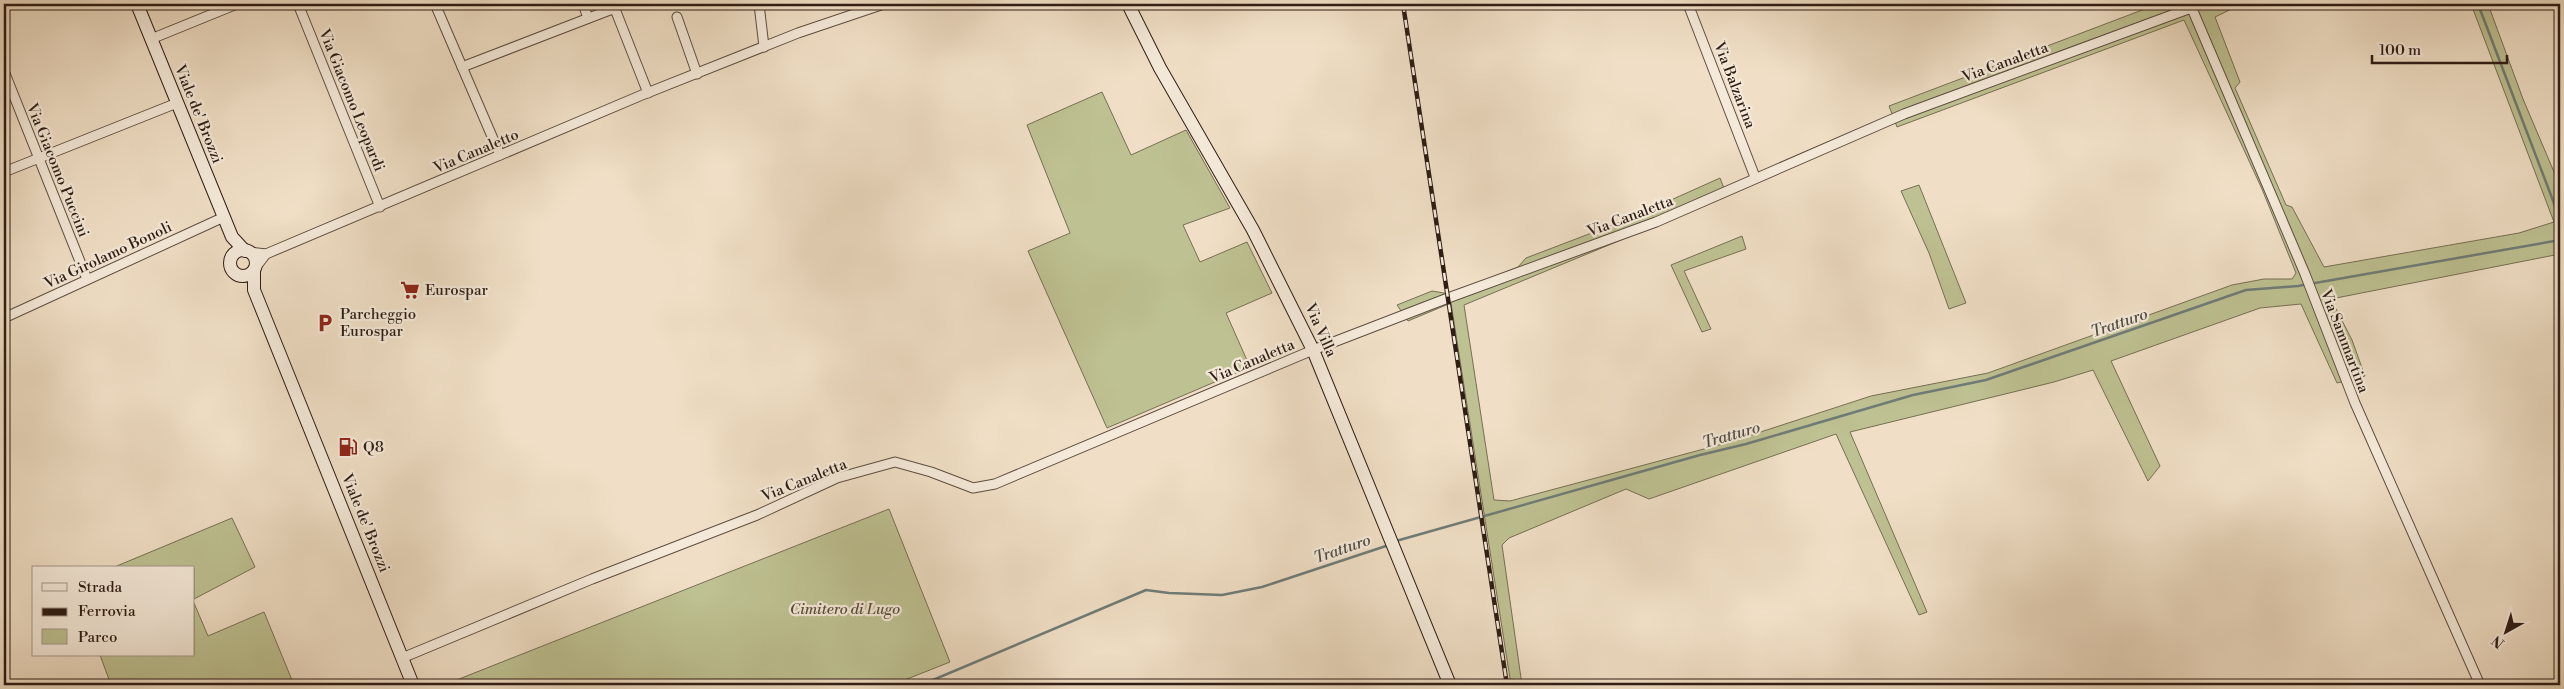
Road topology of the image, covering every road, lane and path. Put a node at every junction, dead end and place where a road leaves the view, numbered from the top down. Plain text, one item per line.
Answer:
1 (136, 4) edge
2 (237, 4) edge
3 (298, 4) edge
4 (434, 4) edge
5 (583, 4) edge
6 (759, 4) edge
7 (884, 4) edge
8 (1128, 4) edge
9 (1688, 4) edge
10 (2192, 5) edge
11 (614, 6) edge
12 (677, 17) dead end
13 (588, 18) junction
14 (151, 39) junction
15 (764, 47) junction
16 (462, 67) junction
17 (4, 71) edge
18 (697, 74) junction
19 (7, 86) edge
20 (648, 93) junction
21 (177, 103) junction
22 (500, 155) junction
23 (38, 158) junction
24 (4, 172) edge
25 (1755, 177) junction
26 (380, 207) junction
27 (224, 217) junction
28 (232, 236) junction
29 (247, 251) junction
30 (266, 254) junction
31 (231, 258) junction
32 (255, 269) junction
33 (239, 276) junction
34 (87, 279) junction
35 (254, 290) junction
36 (4, 318) edge
37 (1313, 350) junction
38 (402, 658) junction
39 (413, 685) edge
40 (1450, 685) edge
41 (2480, 685) edge

1 - 14 street, Viale de' Brozzi
2 - 14 street
3 - 26 street, Via Giacomo Leopardi
4 - 16 street
5 - 13 street
6 - 15 street
7 - 15 street, Via Canaletto
8 - 37 street, Via Villa
9 - 25 street, Via Balzarina
10 - 25 street, Via Canaletta
10 - 41 street, Via Sammartina
11 - 13 street
11 - 20 street
12 - 18 street
13 - 16 street
14 - 21 street, Viale de' Brozzi
15 - 18 street, Via Canaletto
16 - 22 street
17 - 19 street, Via Giacomo Puccini
18 - 20 street, Via Canaletto
19 - 23 street, Via Giacomo Puccini
20 - 22 street, Via Canaletto
21 - 23 street
21 - 27 street, Viale de' Brozzi
22 - 26 street, Via Canaletto
23 - 24 street
23 - 34 street, Via Giacomo Puccini
25 - 37 street, Via Canaletta
26 - 30 street, Via Canaletto
27 - 28 street, Viale de' Brozzi
27 - 34 street, Via Girolamo Bonoli
28 - 29 street, Viale de' Brozzi
28 - 31 street, Viale de' Brozzi
29 - 30 street, Via Canaletto
29 - 31 street
29 - 32 street, Viale de' Brozzi
30 - 32 street
31 - 33 street, Viale de' Brozzi
32 - 33 street
32 - 35 street, Viale de' Brozzi
33 - 35 street, Viale de' Brozzi
34 - 36 street, Via Girolamo Bonoli
35 - 38 street, Viale de' Brozzi
37 - 38 street, Via Canaletta
37 - 40 street, Via Villa
38 - 39 street, Viale de' Brozzi

